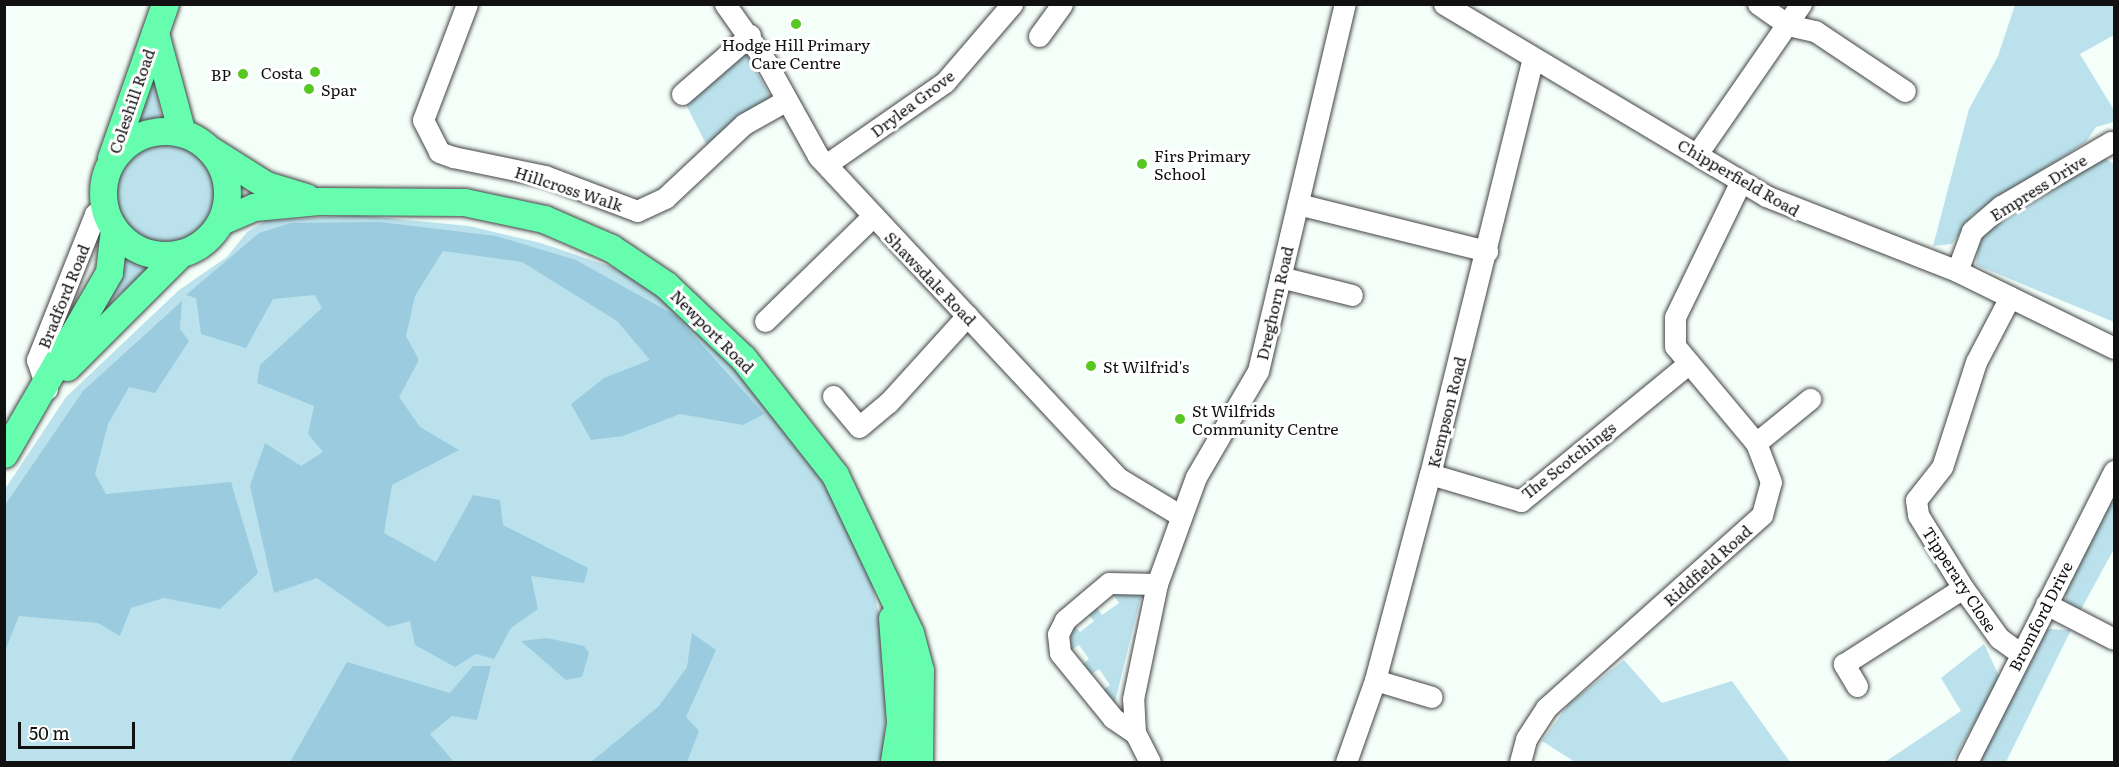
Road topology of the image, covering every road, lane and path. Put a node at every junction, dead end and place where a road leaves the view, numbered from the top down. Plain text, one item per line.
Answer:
1 (165, 4) edge
2 (467, 4) edge
3 (725, 4) edge
4 (1012, 4) edge
5 (1345, 4) edge
6 (1444, 4) edge
7 (1758, 4) edge
8 (1801, 4) edge
9 (1052, 8) edge
10 (1788, 25) junction
11 (154, 31) junction
12 (750, 35) junction
13 (1039, 36) dead end
14 (1533, 59) junction
15 (1905, 91) dead end
16 (682, 94) dead end
17 (785, 101) junction
18 (182, 133) junction
19 (2111, 142) dead end
20 (211, 150) junction
21 (1697, 154) junction
22 (827, 164) junction
23 (107, 171) junction
24 (1742, 181) junction
25 (319, 201) junction
26 (1298, 204) junction
27 (872, 217) junction
28 (109, 218) junction
29 (221, 221) junction
30 (1487, 251) junction
31 (181, 253) junction
32 (1956, 271) junction
33 (1280, 277) junction
34 (66, 289) junction
35 (1352, 295) dead end
36 (2010, 297) junction
37 (100, 311) junction
38 (967, 316) junction
39 (765, 321) dead end
40 (2115, 348) edge
41 (1689, 363) junction
42 (47, 388) junction
43 (833, 396) dead end
44 (1810, 399) dead end
45 (1756, 443) junction
46 (4, 454) edge
47 (2115, 471) edge
48 (1430, 474) junction
49 (1178, 514) junction
50 (1157, 584) junction
51 (1963, 588) junction
52 (890, 598) junction
53 (2046, 604) junction
54 (2115, 639) edge
55 (2021, 654) junction
56 (1375, 680) junction
57 (1857, 686) dead end
58 (1432, 697) dead end
59 (1135, 733) junction
60 (894, 762) edge
61 (919, 762) edge
62 (1150, 762) edge
63 (1346, 762) edge
64 (1520, 762) edge
65 (1967, 762) edge

1 - 11 main road, Coleshill Road
2 - 17 street, Hillcross Walk
3 - 12 street, Shawsdale Road
4 - 22 street, Drylea Grove
5 - 26 street, Dreghorn Road
6 - 14 street, Chipperfield Road
7 - 10 street
8 - 10 street
9 - 13 street
10 - 15 street
10 - 21 street
11 - 18 main road, Coleshill Road
11 - 23 main road, Coleshill Road
12 - 16 street
12 - 17 street, Shawsdale Road
14 - 21 street, Chipperfield Road
14 - 30 street, Kempson Road
17 - 22 street, Shawsdale Road
18 - 20 main road
18 - 23 main road
19 - 32 street, Empress Drive
20 - 25 main road, Newport Road
20 - 29 main road
21 - 24 street, Chipperfield Road
22 - 27 street, Shawsdale Road
23 - 28 main road
24 - 32 street, Chipperfield Road
24 - 41 street, Riddfield Road
25 - 29 main road, Newport Road
25 - 52 main road, Newport Road
26 - 30 street
26 - 33 street, Dreghorn Road
27 - 38 street, Shawsdale Road
27 - 39 street
28 - 31 main road
28 - 34 street, Bradford Road
28 - 37 main road, Bradford Road
29 - 31 main road
30 - 48 street, Kempson Road
31 - 37 main road, Bradford Road
32 - 36 street, Chipperfield Road
33 - 35 street
33 - 49 street, Dreghorn Road
34 - 37 street
34 - 42 street, Bradford Road
36 - 40 street, Chipperfield Road
36 - 51 street, Tipperary Close
37 - 42 main road, Bradford Road
38 - 43 street
38 - 49 street, Shawsdale Road
41 - 45 street, Riddfield Road
41 - 48 street, The Scotchings
42 - 46 main road, Bradford Road
44 - 45 street
45 - 64 street, Riddfield Road
47 - 53 street, Bromford Drive
48 - 56 street, Kempson Road
49 - 50 street, Dreghorn Road
50 - 59 street, Dreghorn Road
50 - 59 street, Dreghorn Road
51 - 55 street, Tipperary Close
51 - 57 street
52 - 60 main road, Newport Road
52 - 61 main road, Newport Road
53 - 54 street
53 - 55 street, Bromford Drive
55 - 65 street, Bromford Drive
56 - 58 street
56 - 63 street, Kempson Road
59 - 62 street, Dreghorn Road

